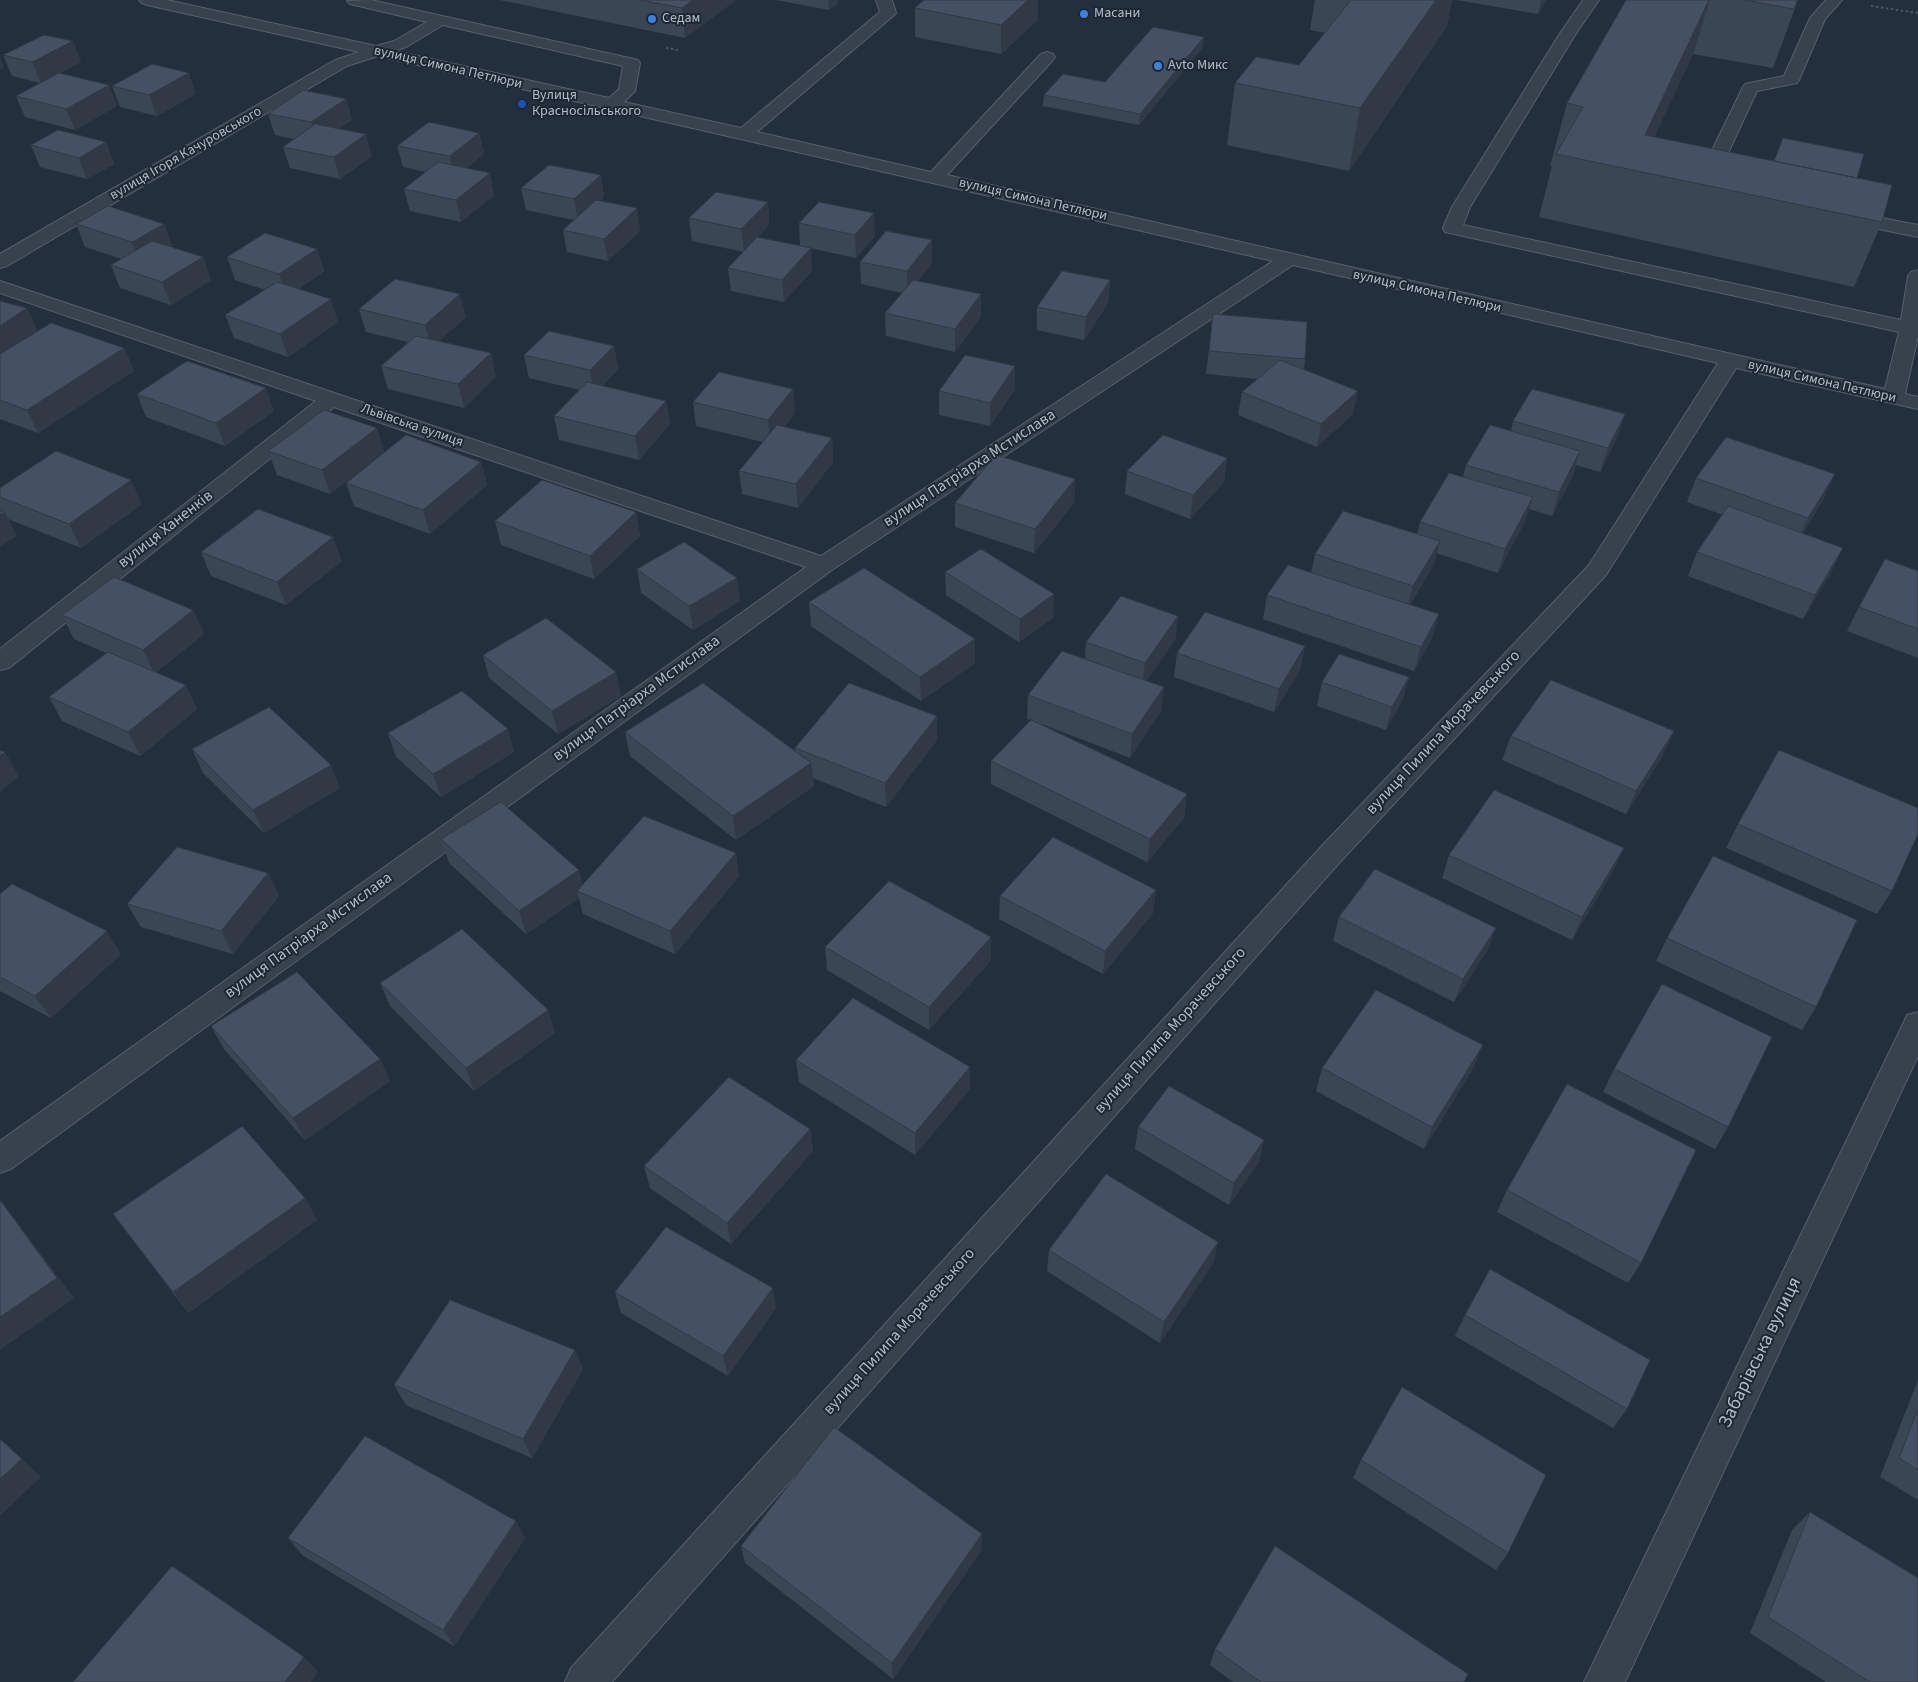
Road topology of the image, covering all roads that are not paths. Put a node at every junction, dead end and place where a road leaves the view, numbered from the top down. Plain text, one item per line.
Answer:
1 (147, 0) edge
2 (884, 0) edge
3 (1591, 0) edge
4 (1834, 0) edge
5 (355, 1) dead end
6 (441, 20) junction
7 (375, 52) junction
8 (1047, 57) dead end
9 (612, 104) junction
10 (745, 134) junction
11 (935, 178) junction
12 (1720, 194) edge
13 (1824, 214) edge
14 (1918, 231) edge
15 (1288, 260) junction
16 (0, 262) edge
17 (1918, 276) edge
18 (0, 287) edge
19 (1914, 329) edge
20 (1730, 361) junction
21 (1893, 398) junction
22 (331, 399) junction
23 (1918, 403) edge
24 (824, 565) junction
25 (0, 662) edge
26 (1918, 1024) edge
27 (0, 1159) edge
28 (585, 1682) edge
29 (1604, 1682) edge

1 - 7 street, вулиця Симона Петлюри
2 - 10 street
3 - 19 street
4 - 12 street
5 - 6 street
6 - 7 street, вулиця Ігоря Качуровського
6 - 9 street
7 - 9 street, вулиця Симона Петлюри
7 - 16 street, вулиця Ігоря Качуровського
8 - 11 street
9 - 10 street, вулиця Симона Петлюри
10 - 11 street, вулиця Симона Петлюри
11 - 15 street, вулиця Симона Петлюри
13 - 14 street
15 - 20 street, вулиця Симона Петлюри
15 - 24 street, вулиця Патріарха Мстислава
17 - 19 street
18 - 22 street, Львівська вулиця
19 - 21 street
20 - 21 street, вулиця Симона Петлюри
20 - 28 street, вулиця Пилипа Морачевського
21 - 23 street, вулиця Симона Петлюри
22 - 24 street, Львівська вулиця
22 - 25 street, вулиця Ханенків
24 - 27 street, вулиця Патріарха Мстислава
26 - 29 street, Забарівська вулиця

